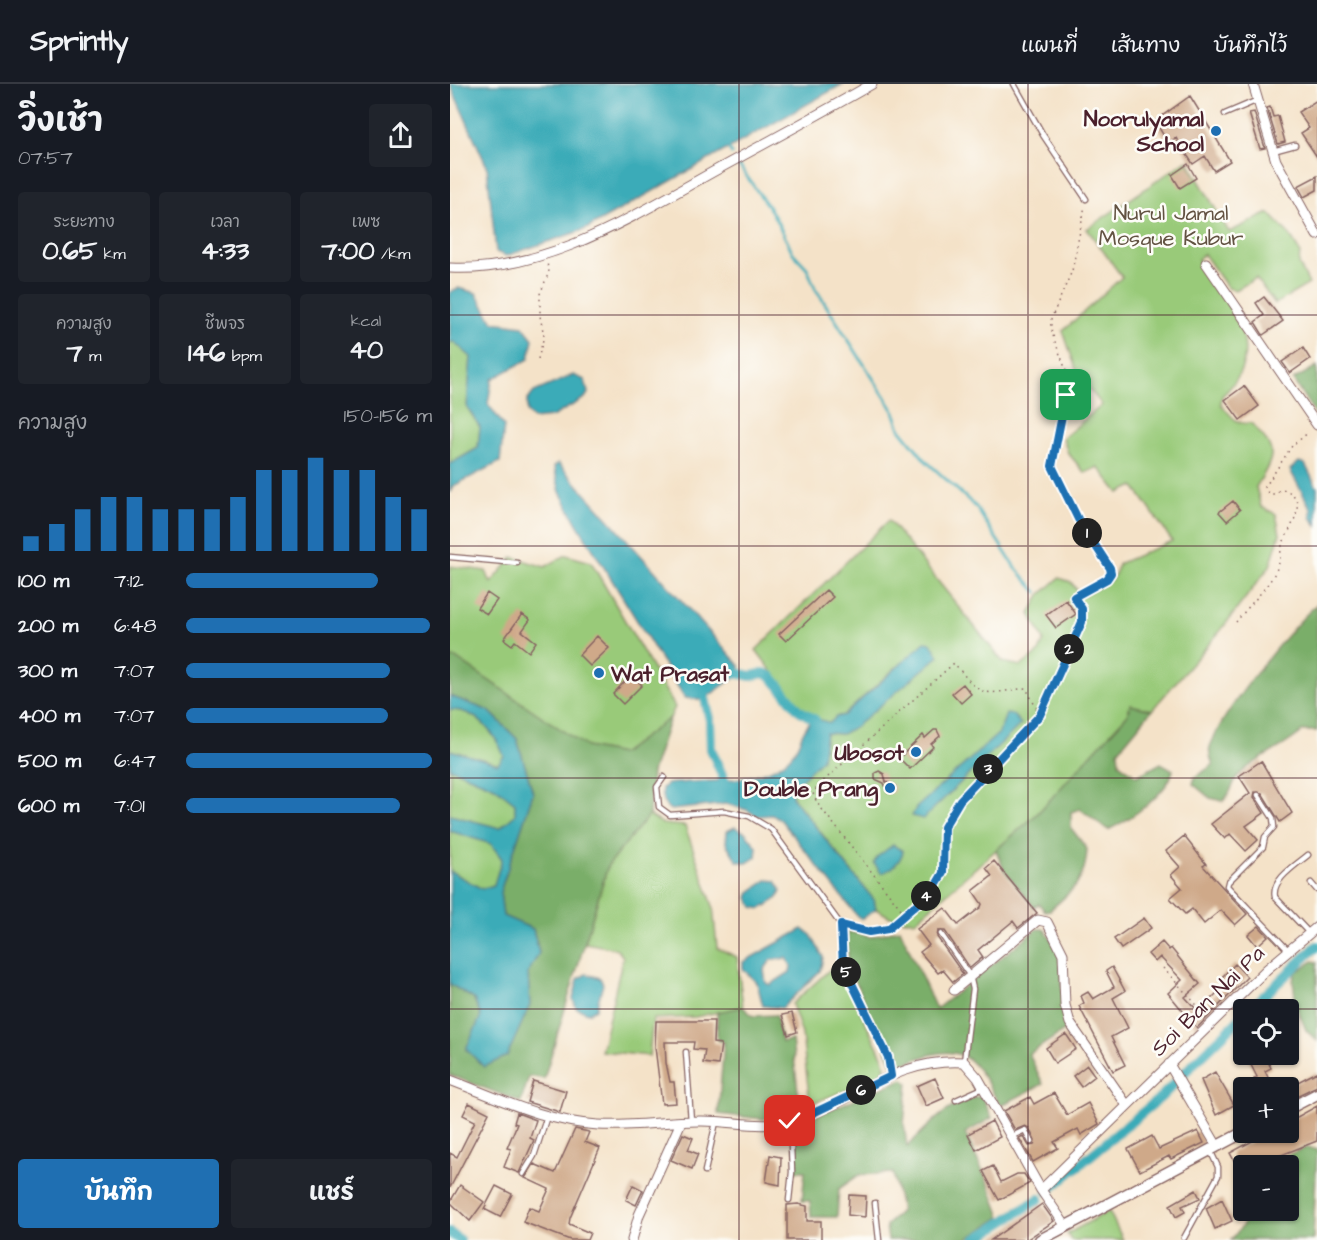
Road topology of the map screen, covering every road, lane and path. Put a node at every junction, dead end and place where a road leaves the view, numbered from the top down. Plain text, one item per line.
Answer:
1 (872, 84) edge
2 (1014, 84) edge
3 (1253, 84) edge
4 (1258, 100) junction
5 (1225, 114) dead end
6 (1295, 145) dead end
7 (1273, 151) junction
8 (1086, 199) joint
9 (1317, 212) edge
10 (1307, 217) junction
11 (1317, 235) edge
12 (546, 253) junction
13 (1206, 263) dead end
14 (450, 268) edge
15 (538, 359) dead end
16 (1314, 428) edge
17 (450, 556) edge
18 (517, 563) dead end
19 (1072, 594) dead end
20 (1074, 597) junction
21 (1236, 622) dead end
22 (1040, 715) junction
23 (663, 777) dead end
24 (1258, 795) dead end
25 (1308, 855) dead end
26 (1311, 883) dead end
27 (933, 890) joint
28 (1317, 890) edge
29 (905, 914) junction
30 (841, 925) junction
31 (1313, 930) edge
32 (941, 934) dead end
33 (1288, 950) junction
34 (1162, 968) dead end
35 (970, 976) junction
36 (954, 990) dead end
37 (1213, 1022) junction
38 (686, 1052) dead end
39 (964, 1062) junction
40 (1169, 1064) junction
41 (891, 1076) junction
42 (450, 1080) edge
43 (983, 1088) junction
44 (1317, 1094) edge
45 (956, 1100) dead end
46 (1299, 1103) edge
47 (1126, 1104) junction
48 (547, 1116) junction
49 (691, 1121) junction
50 (790, 1121) junction
51 (681, 1122) junction
52 (717, 1122) junction
53 (1010, 1137) junction
54 (1233, 1138) edge
55 (1031, 1142) dead end
56 (1213, 1148) junction
57 (705, 1171) dead end
58 (523, 1174) dead end
59 (1041, 1190) junction
60 (789, 1200) dead end
61 (875, 1203) dead end
62 (1065, 1225) junction
63 (1184, 1238) dead end
64 (632, 1240) edge
65 (879, 1240) edge
66 (1040, 1240) edge

1 - 12 street
2 - 8 lane
3 - 4 street
4 - 5 lane
4 - 7 street
6 - 7 lane
7 - 10 street
8 - 20 path
9 - 10 street
10 - 11 street
12 - 14 street
12 - 15 path
13 - 16 street
16 - 21 path
17 - 18 lane
19 - 20 path
20 - 22 path
22 - 27 path
22 - 29 path
23 - 30 lane
24 - 33 lane
25 - 31 lane
26 - 28 lane
27 - 29 lane
29 - 30 lane
30 - 41 lane
31 - 33 street, Soi Ban Nai Pa
32 - 35 lane
33 - 37 street, Soi Ban Nai Pa
34 - 37 path
35 - 36 street
35 - 39 lane
35 - 47 street
37 - 40 street, Soi Ban Nai Pa
38 - 49 lane
39 - 41 street
39 - 43 street
40 - 47 street, Soi Ban Nai Pa
40 - 56 street
41 - 50 street
42 - 48 street
43 - 45 lane
43 - 53 street
44 - 46 street
47 - 59 street, Soi Ban Nai Pa
48 - 51 street
48 - 58 lane
49 - 51 street
49 - 52 street
50 - 52 street
50 - 60 lane
51 - 64 street
52 - 57 lane
53 - 55 lane
53 - 59 street
54 - 56 street
56 - 62 street
56 - 63 lane
59 - 62 street
61 - 65 lane
62 - 66 street

